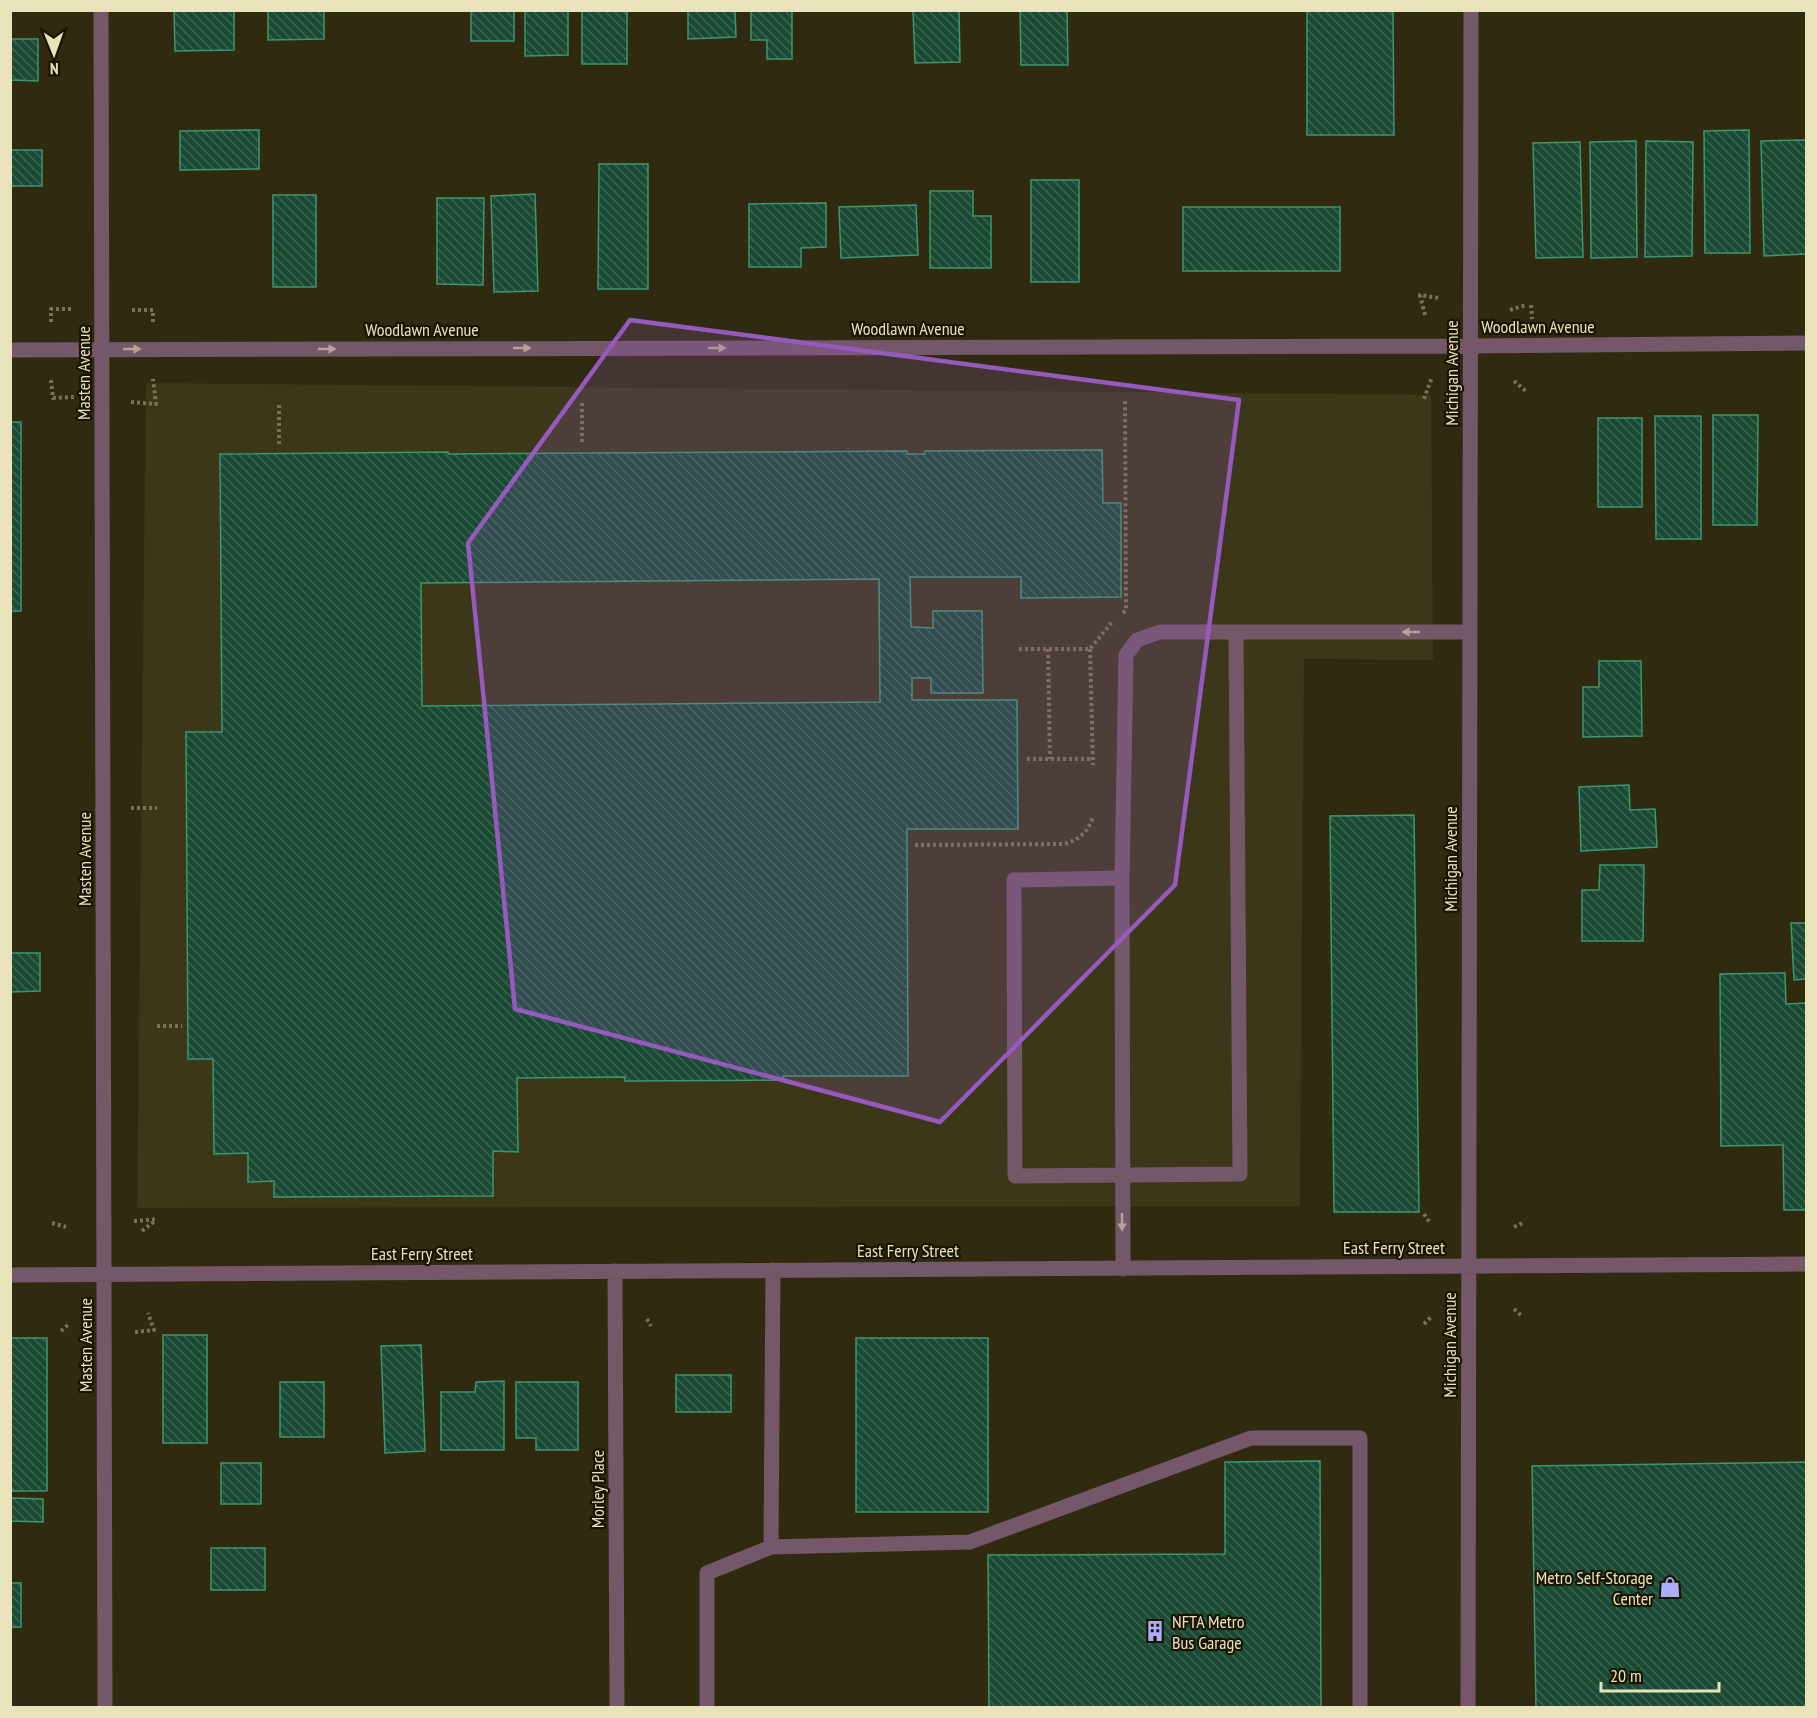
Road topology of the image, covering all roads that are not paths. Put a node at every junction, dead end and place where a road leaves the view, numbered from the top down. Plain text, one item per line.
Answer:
1 (101, 10) edge
2 (1471, 10) edge
3 (1806, 343) edge
4 (1471, 346) junction
5 (102, 349) junction
6 (10, 350) edge
7 (1236, 632) junction
8 (1470, 632) junction
9 (1122, 878) junction
10 (1122, 1175) junction
11 (1806, 1264) edge
12 (1469, 1267) junction
13 (1123, 1269) junction
14 (773, 1270) junction
15 (615, 1271) junction
16 (10, 1275) edge
17 (104, 1275) junction
18 (771, 1547) junction
19 (105, 1707) edge
20 (617, 1707) edge
21 (707, 1707) edge
22 (1360, 1707) edge
23 (1468, 1707) edge

1 - 5 street, Masten Avenue
2 - 4 street, Michigan Avenue
3 - 4 street, Woodlawn Avenue
5 -> 4 street, Woodlawn Avenue
4 - 8 street, Michigan Avenue
5 - 6 street, Woodlawn Avenue
5 - 17 street, Masten Avenue
8 -> 7 street
7 - 9 street
7 - 10 street
8 - 12 street, Michigan Avenue
9 - 10 street
9 - 10 street
10 -> 13 street
11 - 12 street, East Ferry Street
12 - 13 street, East Ferry Street
12 - 23 street, Michigan Avenue
13 - 14 street, East Ferry Street
14 - 15 street, East Ferry Street
14 - 18 street
15 - 17 street, East Ferry Street
15 - 20 street, Morley Place
16 - 17 street, East Ferry Street
17 - 19 street, Masten Avenue
18 - 21 street
18 - 22 street

